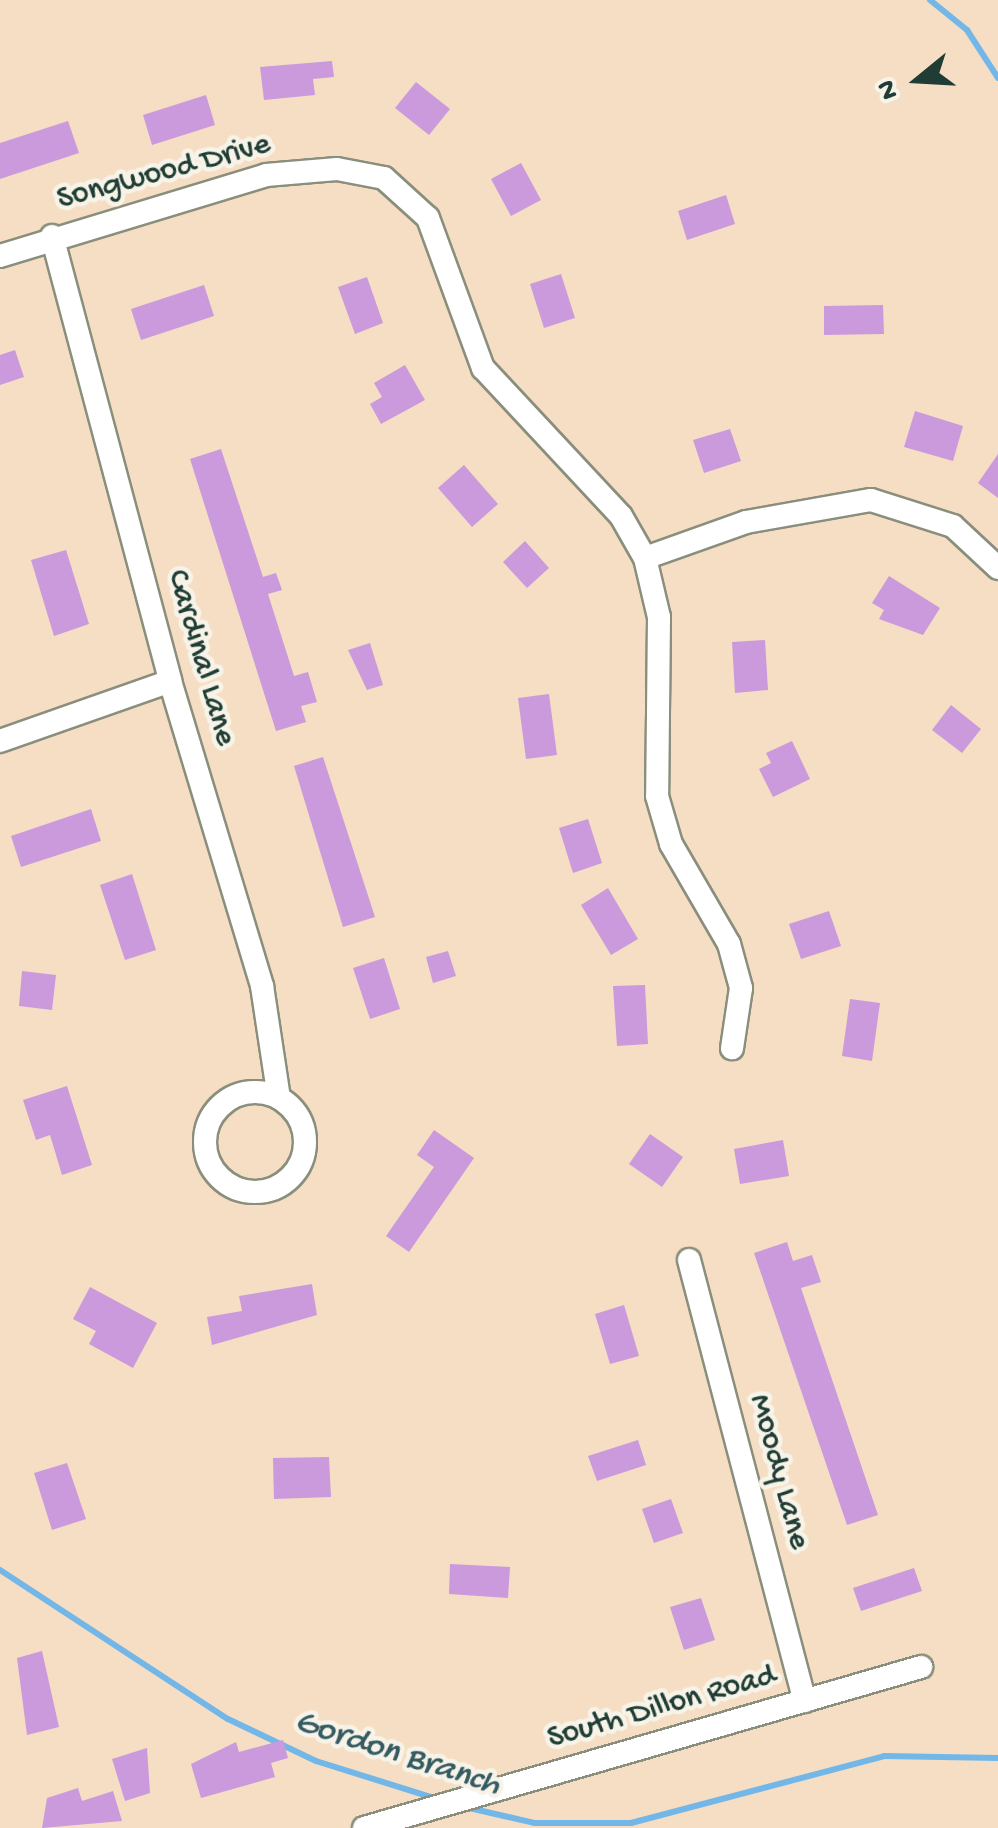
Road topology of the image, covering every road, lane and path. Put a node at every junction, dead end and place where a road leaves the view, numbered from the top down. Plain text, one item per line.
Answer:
1 (52, 236) junction
2 (0, 256) edge
3 (645, 558) junction
4 (998, 568) edge
5 (170, 681) junction
6 (0, 741) edge
7 (732, 1048) dead end
8 (279, 1098) junction
9 (688, 1260) dead end
10 (921, 1668) dead end
11 (805, 1701) junction
12 (364, 1828) edge

1 - 2 street, Songwood Drive
1 - 3 street, Songwood Drive
1 - 5 street, Cardinal Lane
3 - 4 street
3 - 7 street, Songwood Drive
5 - 6 street
5 - 8 street, Cardinal Lane
8 - 8 street, Cardinal Lane
9 - 11 street, Moody Lane
10 - 11 street, South Dillon Road
11 - 12 street, South Dillon Road

